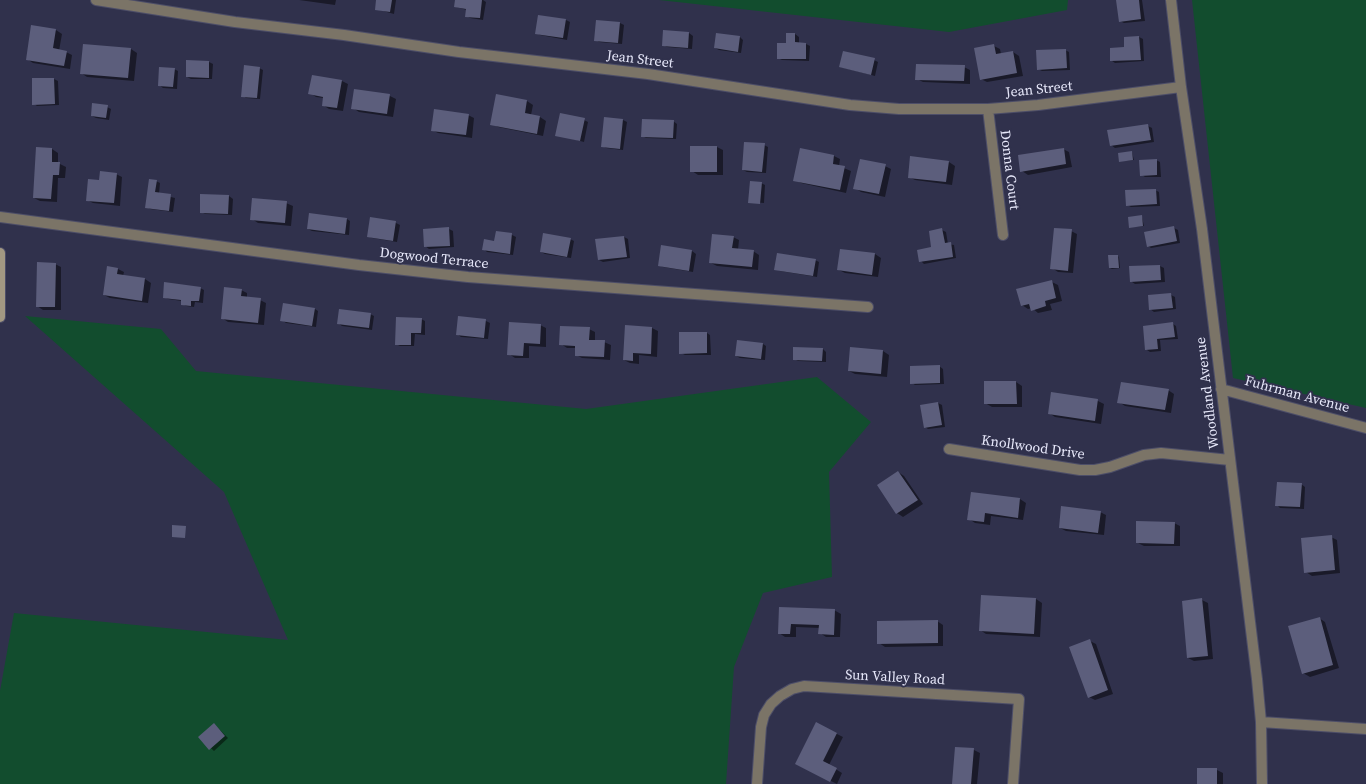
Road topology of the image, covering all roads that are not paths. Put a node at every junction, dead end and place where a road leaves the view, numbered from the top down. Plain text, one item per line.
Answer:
1 (96, 0) edge
2 (1171, 0) edge
3 (1181, 87) junction
4 (988, 109) junction
5 (0, 217) edge
6 (1003, 235) dead end
7 (0, 253) edge
8 (868, 307) dead end
9 (0, 317) edge
10 (1221, 388) junction
11 (1366, 428) edge
12 (949, 449) dead end
13 (1230, 460) junction
14 (1261, 722) junction
15 (1366, 729) edge
16 (757, 784) edge
17 (1013, 784) edge
18 (1262, 784) edge

1 - 4 street, Jean Street
2 - 3 street, Woodland Avenue
3 - 4 street, Jean Street
3 - 10 street, Woodland Avenue
4 - 6 street, Donna Court
5 - 8 street, Dogwood Terrace
7 - 9 main road
10 - 11 street, Fuhrman Avenue
10 - 13 street, Woodland Avenue
12 - 13 street, Knollwood Drive
13 - 14 street, Woodland Avenue
14 - 15 street
14 - 18 street, Woodland Avenue
16 - 17 street, Sun Valley Road

